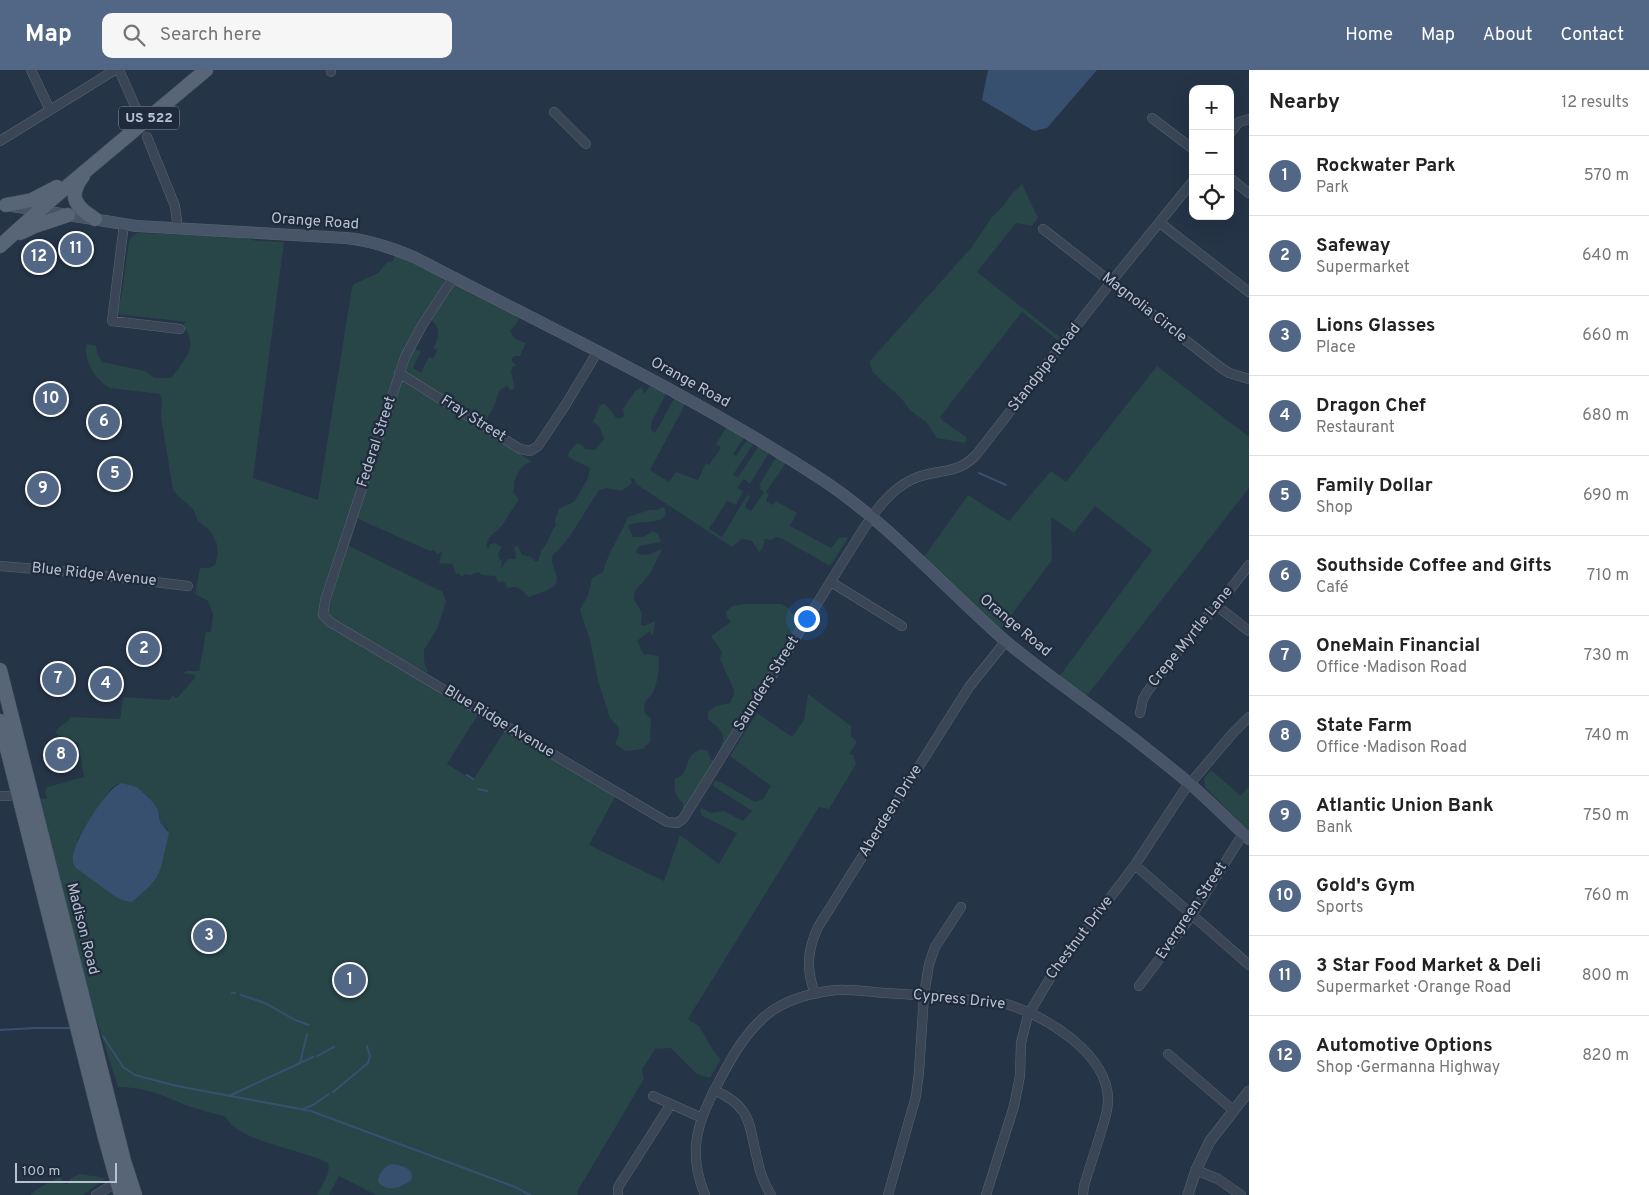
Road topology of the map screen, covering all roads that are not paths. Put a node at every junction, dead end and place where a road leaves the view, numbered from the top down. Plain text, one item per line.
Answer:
1 (31, 70) edge
2 (117, 70) edge
3 (206, 70) edge
4 (50, 110) junction
5 (554, 112) dead end
6 (1152, 118) dead end
7 (1249, 119) edge
8 (145, 130) junction
9 (1232, 130) edge
10 (0, 141) edge
11 (586, 144) dead end
12 (1189, 146) edge
13 (92, 166) junction
14 (1234, 181) edge
15 (1189, 186) edge
16 (1249, 192) edge
17 (3, 205) edge
18 (40, 210) junction
19 (68, 215) junction
20 (95, 219) junction
21 (1160, 223) junction
22 (124, 224) junction
23 (178, 229) junction
24 (1043, 229) dead end
25 (5, 242) edge
26 (453, 278) junction
27 (1111, 282) junction
28 (1249, 292) edge
29 (180, 330) dead end
30 (598, 351) junction
31 (400, 373) junction
32 (1249, 379) edge
33 (871, 518) junction
34 (1249, 565) edge
35 (0, 566) edge
36 (831, 582) junction
37 (188, 586) dead end
38 (1217, 606) junction
39 (324, 615) joint
40 (902, 626) dead end
41 (1249, 630) edge
42 (1006, 641) junction
43 (0, 670) edge
44 (1140, 713) dead end
45 (1249, 717) edge
46 (0, 721) edge
47 (1190, 784) junction
48 (24, 792) junction
49 (0, 796) edge
50 (676, 823) joint
51 (1246, 837) edge
52 (1135, 865) junction
53 (961, 907) dead end
54 (1192, 915) junction
55 (1249, 965) edge
56 (1139, 986) dead end
57 (815, 994) junction
58 (924, 995) junction
59 (1030, 1012) junction
60 (1168, 1054) dead end
61 (714, 1090) junction
62 (1249, 1091) edge
63 (653, 1096) dead end
64 (672, 1104) junction
65 (1233, 1110) junction
66 (702, 1118) junction
67 (1196, 1170) junction
68 (119, 1189) edge
69 (96, 1195) edge
70 (135, 1195) edge
71 (618, 1195) edge
72 (705, 1195) edge
73 (771, 1195) edge
74 (888, 1195) edge
75 (986, 1195) edge
76 (1083, 1195) edge
77 (1188, 1195) edge
78 (1241, 1195) edge

1 - 4 street
2 - 4 street
2 - 8 street
3 - 8 main road, US 522
4 - 10 street
5 - 11 street
6 - 12 street
7 - 9 street
8 - 13 main road, US 522
8 - 23 street
13 - 17 main road
13 - 18 main road, US 522
13 - 20 main road
14 - 16 street
15 - 21 street, Standpipe Road
17 - 18 main road, Orange Road
17 - 25 main road
18 - 19 main road, Orange Road
18 - 25 main road, US 522
19 - 20 main road, Orange Road
19 - 25 main road
20 - 22 main road, Orange Road
21 - 27 street, Standpipe Road
21 - 28 street
22 - 23 main road, Orange Road
22 - 29 street
23 - 26 main road, Orange Road
24 - 27 street, Magnolia Circle
26 - 30 main road, Orange Road
26 - 31 street, Federal Street
27 - 32 street, Magnolia Circle
27 - 33 street, Standpipe Road
30 - 31 street, Fray Street
30 - 33 main road, Orange Road
31 - 39 street, Federal Street
33 - 36 street, Saunders Street
33 - 42 main road, Orange Road
34 - 38 street, Crepe Myrtle Lane
35 - 37 street, Blue Ridge Avenue
36 - 40 street
36 - 50 street, Saunders Street
38 - 41 street
38 - 44 street, Crepe Myrtle Lane
39 - 50 street, Blue Ridge Avenue
42 - 47 main road, Orange Road
42 - 57 street, Aberdeen Drive
43 - 48 main road, Madison Road
45 - 47 street, Chestnut Drive
46 - 48 main road, Madison Road
47 - 51 main road, Orange Road
47 - 52 street, Chestnut Drive
48 - 49 street
48 - 68 main road, Madison Road
48 - 70 main road, Madison Road
51 - 54 street, Evergreen Street
52 - 54 street
52 - 59 street, Chestnut Drive
53 - 58 street
54 - 55 street
54 - 56 street, Evergreen Street
57 - 58 street, Cypress Drive
57 - 61 street, Cypress Drive
58 - 59 street, Cypress Drive
58 - 74 street
59 - 75 street, Chestnut Drive
59 - 76 street, Cypress Drive
60 - 65 street
61 - 66 street, Cypress Drive
61 - 73 street
62 - 65 street
63 - 64 street
64 - 66 street
64 - 71 street
65 - 67 street
66 - 72 street, Cypress Drive
67 - 77 street
67 - 78 street
68 - 69 street

